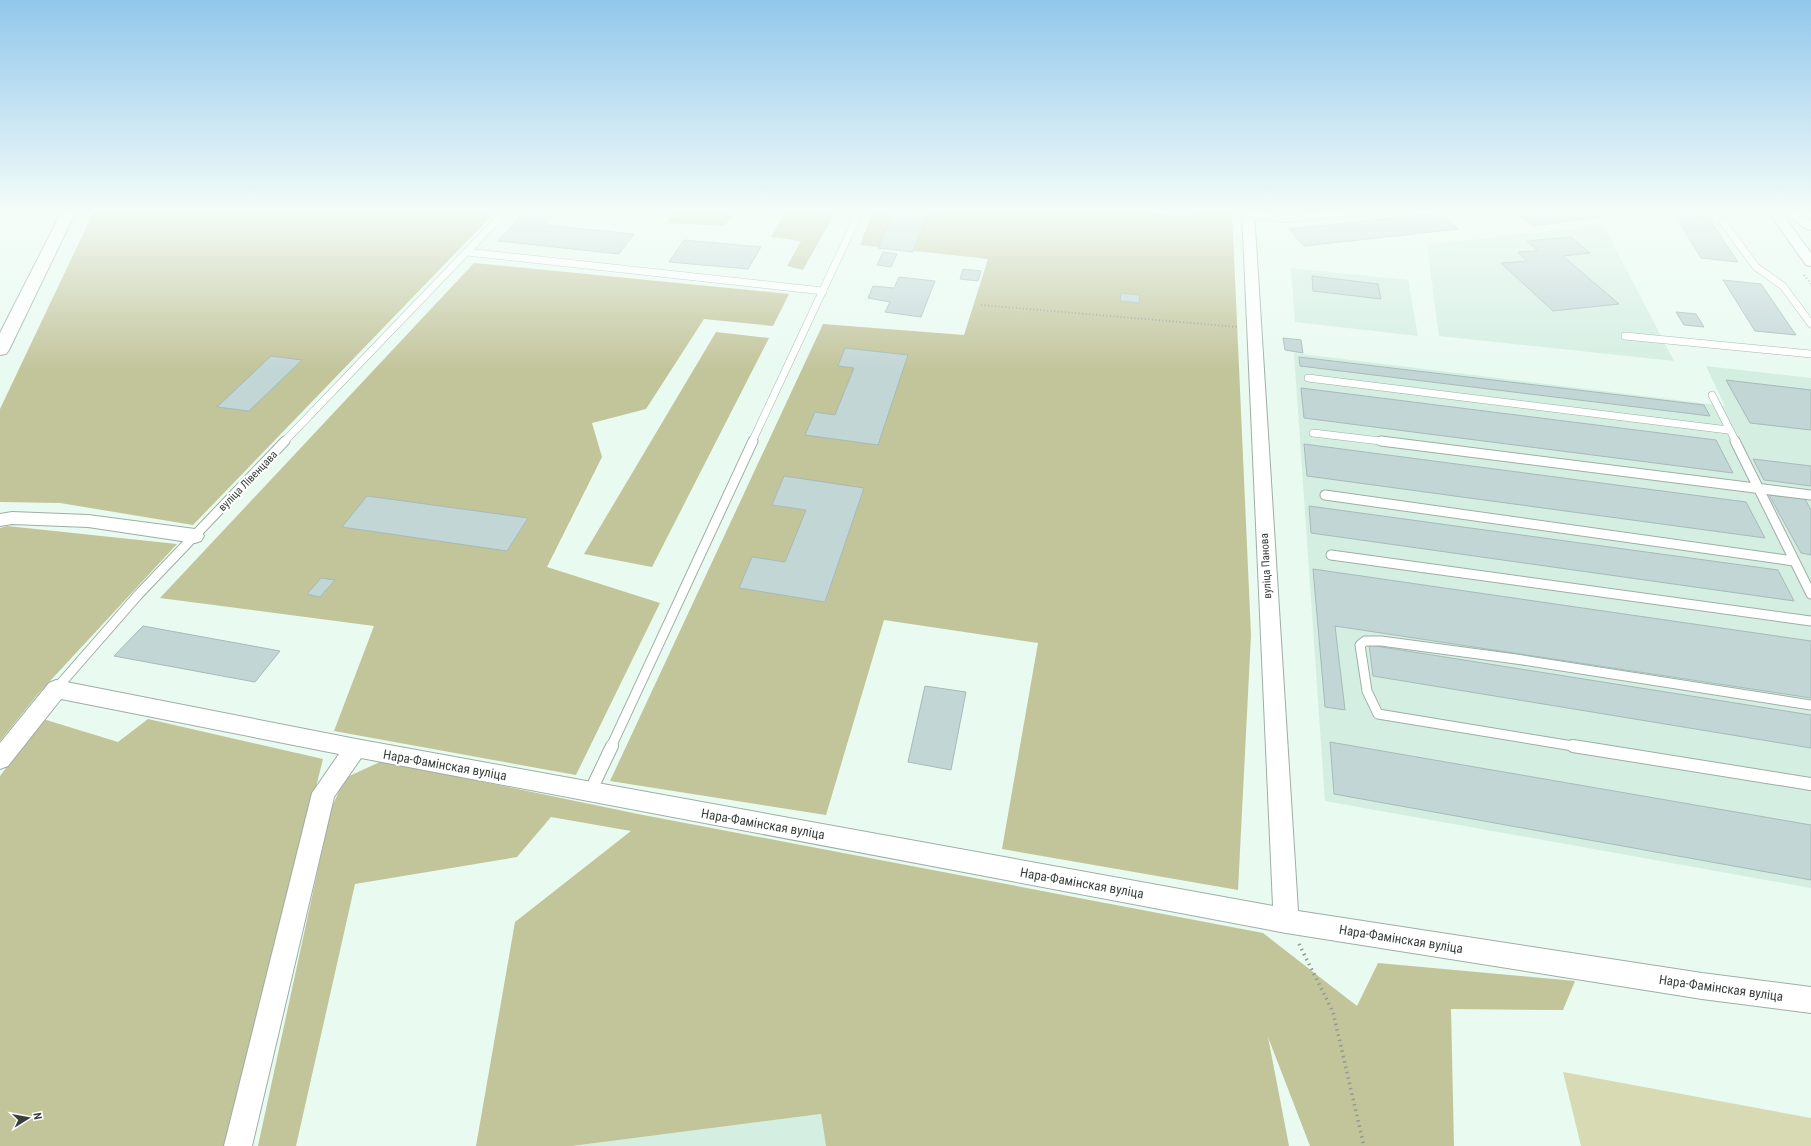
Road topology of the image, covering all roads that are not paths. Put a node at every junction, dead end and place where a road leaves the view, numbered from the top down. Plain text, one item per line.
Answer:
1 (42, 264) edge
2 (455, 264) edge
3 (581, 264) edge
4 (835, 264) edge
5 (1251, 264) edge
6 (1754, 264) edge
7 (823, 291) junction
8 (1811, 324) edge
9 (1625, 336) dead end
10 (0, 350) edge
11 (1811, 354) edge
12 (1308, 378) dead end
13 (1712, 395) dead end
14 (1728, 430) junction
15 (1313, 433) dead end
16 (1757, 488) junction
17 (1325, 495) dead end
18 (1811, 495) edge
19 (0, 520) edge
20 (195, 536) junction
21 (1331, 555) dead end
22 (1794, 561) junction
23 (1811, 594) edge
24 (1811, 621) edge
25 (56, 689) junction
26 (1811, 705) edge
27 (356, 748) junction
28 (0, 759) edge
29 (1811, 784) edge
30 (590, 792) junction
31 (1286, 921) junction
32 (1811, 1000) edge
33 (238, 1146) edge

1 - 10 street
2 - 20 lane, вуліца Лівенцава
3 - 7 lane
4 - 7 lane
5 - 31 street, вуліца Панова
6 - 8 lane
7 - 30 lane
9 - 11 lane
12 - 14 lane
13 - 14 lane
14 - 16 lane
15 - 16 lane
16 - 18 lane
16 - 22 lane
17 - 22 lane
19 - 20 street
20 - 25 lane, вуліца Лівенцава
21 - 24 lane
22 - 23 lane
25 - 27 street, Нара-Фамінская вуліца
25 - 28 street, вуліца Лівенцава
26 - 29 lane
27 - 30 street, Нара-Фамінская вуліца
27 - 33 street
30 - 31 street, Нара-Фамінская вуліца
31 - 32 street, Нара-Фамінская вуліца

